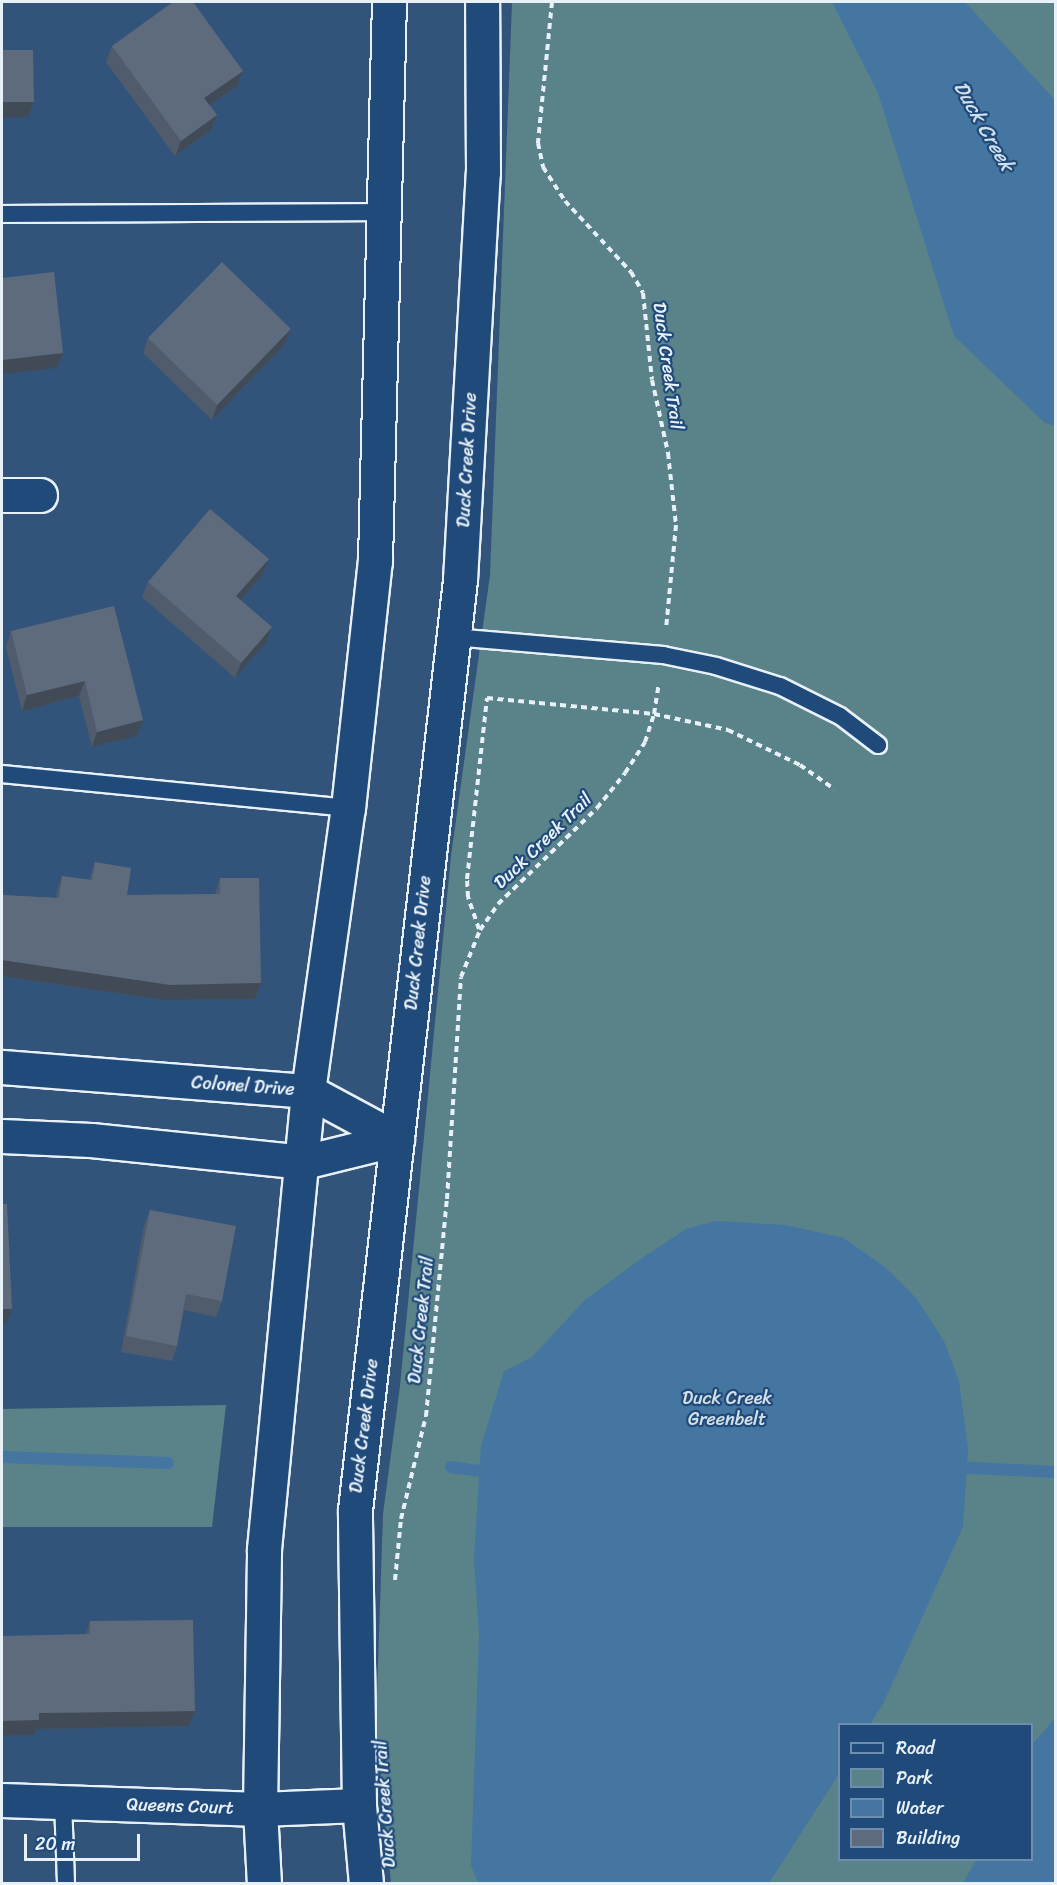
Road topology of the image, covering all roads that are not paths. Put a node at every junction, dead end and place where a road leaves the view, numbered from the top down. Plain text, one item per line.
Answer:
1 (390, 2) edge
2 (483, 2) edge
3 (386, 212) junction
4 (2, 214) edge
5 (2, 495) edge
6 (40, 495) dead end
7 (453, 637) junction
8 (878, 745) dead end
9 (2, 774) edge
10 (348, 808) junction
11 (2, 1067) edge
12 (308, 1091) junction
13 (2, 1136) edge
14 (397, 1139) junction
15 (304, 1162) junction
16 (2, 1800) edge
17 (63, 1801) junction
18 (359, 1805) junction
19 (260, 1809) junction
20 (66, 1884) edge
21 (264, 1884) edge
22 (366, 1884) edge

1 - 3 main road
2 - 7 main road, Duck Creek Drive
3 - 4 lane
3 - 10 main road
5 - 6 main road
7 - 8 lane
7 - 14 main road, Duck Creek Drive
9 - 10 lane
10 - 12 main road
11 - 12 main road, Colonel Drive
12 - 14 main road, Colonel Drive
12 - 15 main road
13 - 15 main road
14 - 15 main road
14 - 18 main road, Duck Creek Drive
15 - 19 main road
16 - 17 main road, Queens Court
17 - 19 main road, Queens Court
17 - 20 lane
18 - 19 main road, Queens Court
18 - 22 main road, Duck Creek Drive
19 - 21 main road

